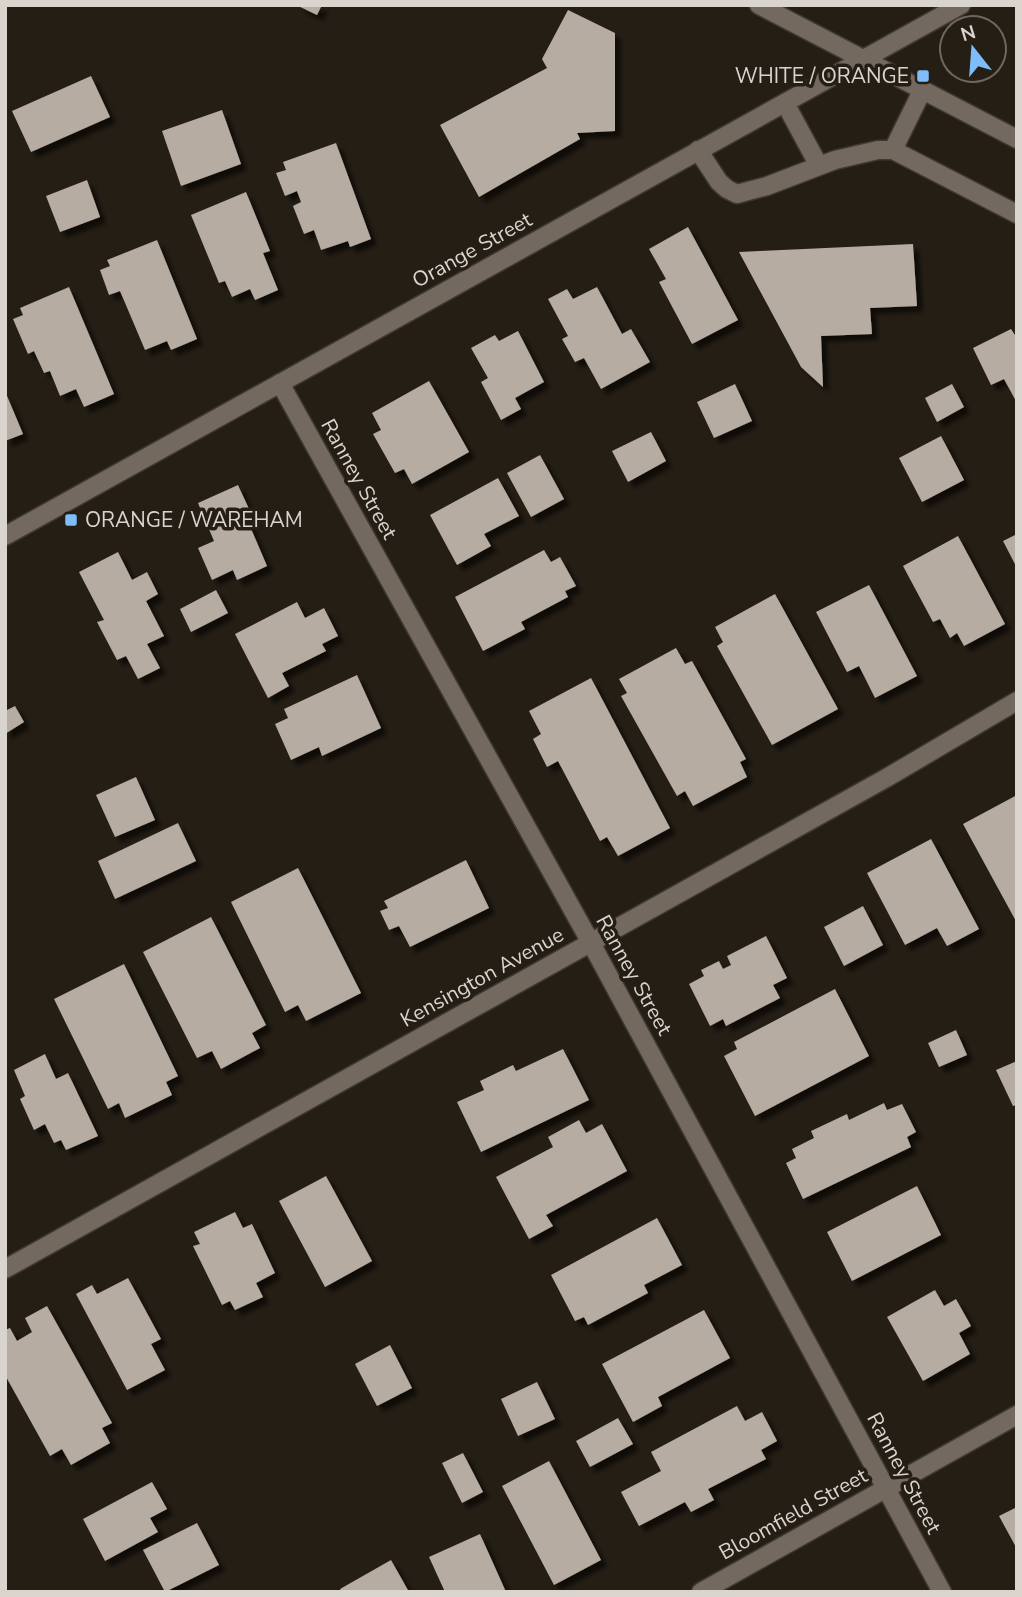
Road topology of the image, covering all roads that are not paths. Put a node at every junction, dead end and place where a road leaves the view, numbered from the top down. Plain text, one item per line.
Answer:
1 (759, 5) edge
2 (961, 5) edge
3 (862, 60) junction
4 (922, 90) junction
5 (785, 103) junction
6 (1017, 139) edge
7 (698, 150) junction
8 (893, 150) junction
9 (819, 166) junction
10 (1017, 214) edge
11 (280, 383) junction
12 (5, 536) edge
13 (1017, 701) edge
14 (591, 943) junction
15 (5, 1269) edge
16 (1017, 1415) edge
17 (886, 1488) junction
18 (701, 1592) edge
19 (942, 1592) edge

1 - 3 street
2 - 3 street, Orange Street
3 - 4 street
3 - 5 street, Orange Street
4 - 6 street
4 - 8 street
5 - 7 street, Orange Street
5 - 9 street
7 - 9 street
7 - 11 street, Orange Street
8 - 9 street
8 - 10 street
11 - 12 street, Orange Street
11 - 14 street, Ranney Street
13 - 14 street, Kensington Avenue
14 - 15 street, Kensington Avenue
14 - 17 street, Ranney Street
16 - 17 street, Bloomfield Street
17 - 18 street, Bloomfield Street
17 - 19 street, Ranney Street

